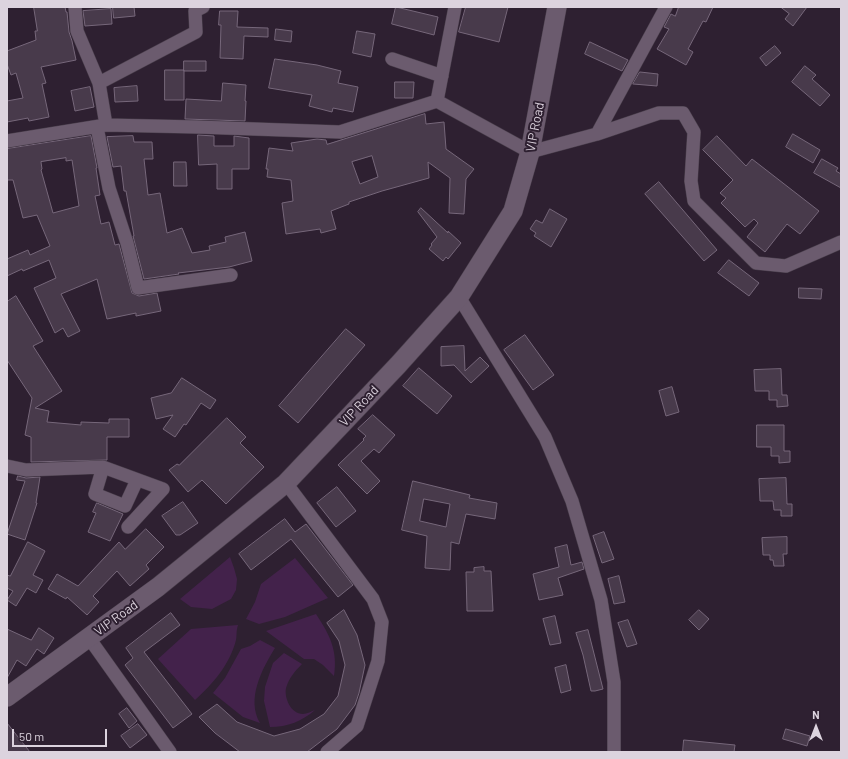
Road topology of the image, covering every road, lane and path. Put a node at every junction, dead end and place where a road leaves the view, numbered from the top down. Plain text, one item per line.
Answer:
1 (75, 7) edge
2 (203, 7) edge
3 (455, 7) edge
4 (557, 7) edge
5 (666, 7) edge
6 (392, 59) dead end
7 (442, 76) junction
8 (99, 83) junction
9 (438, 101) junction
10 (101, 126) junction
11 (597, 134) junction
12 (7, 141) edge
13 (530, 152) junction
14 (841, 242) edge
15 (231, 275) dead end
16 (459, 297) junction
17 (7, 466) edge
18 (103, 467) junction
19 (137, 480) junction
20 (286, 483) junction
21 (128, 527) dead end
22 (89, 638) junction
23 (7, 697) edge
24 (170, 752) edge
25 (327, 752) edge
26 (614, 752) edge

1 - 8 street
2 - 8 street
3 - 7 street
4 - 13 main road, VIP Road
5 - 11 street
6 - 7 street
7 - 9 street
8 - 10 street
9 - 10 street
9 - 13 street
10 - 12 street
10 - 15 street
11 - 13 street
11 - 14 street
13 - 16 main road, VIP Road
16 - 20 main road, VIP Road
16 - 26 street
17 - 18 street
18 - 19 street
18 - 19 street
19 - 21 street
20 - 22 main road, VIP Road
20 - 25 street
22 - 23 main road, VIP Road
22 - 24 street

